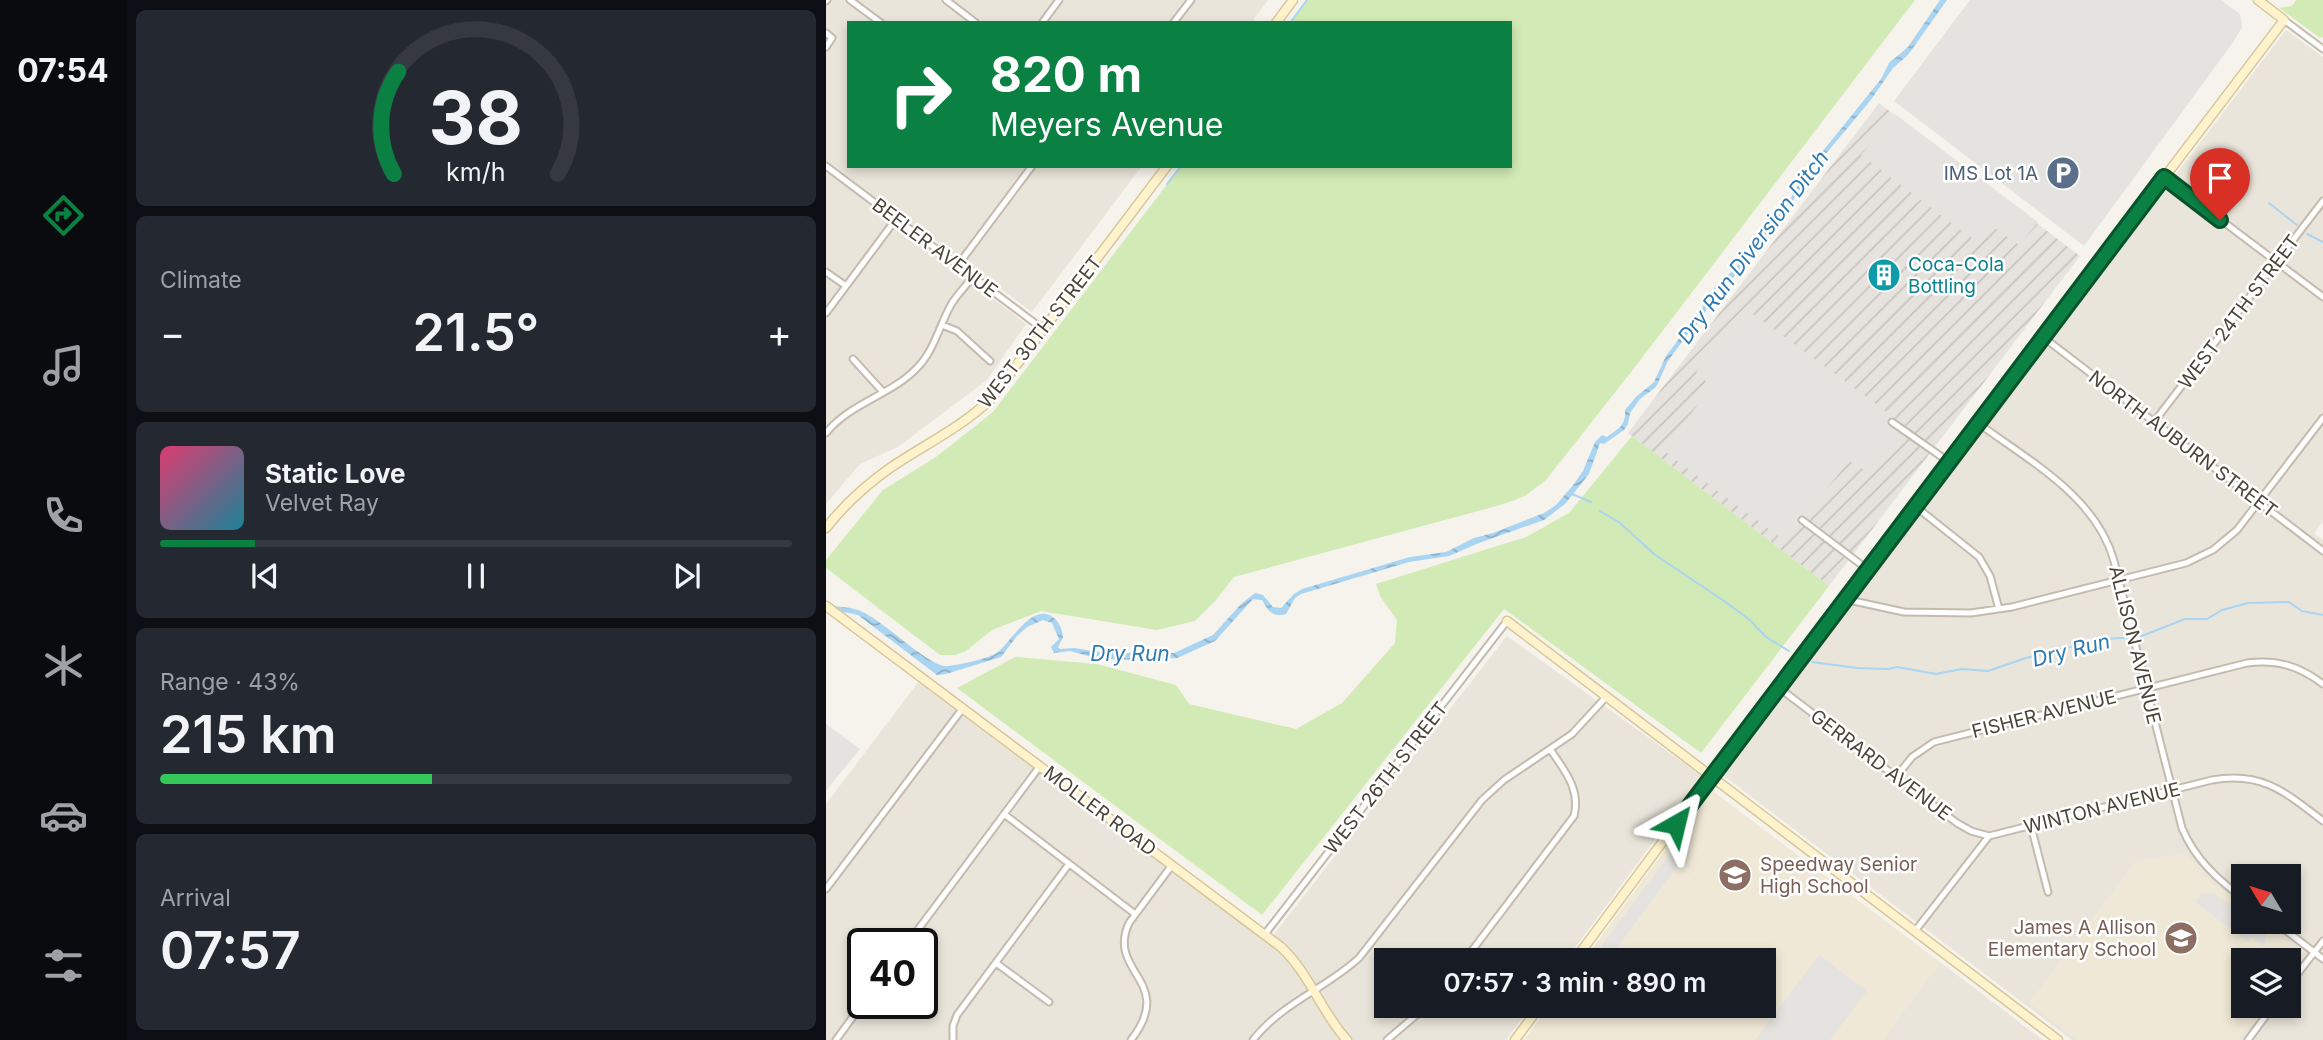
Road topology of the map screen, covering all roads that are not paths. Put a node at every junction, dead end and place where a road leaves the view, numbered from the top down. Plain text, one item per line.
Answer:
1 (850, 0) edge
2 (946, 0) edge
3 (1059, 0) edge
4 (1191, 0) edge
5 (1293, 0) edge
6 (2258, 0) edge
7 (2284, 20) junction
8 (878, 21) edge
9 (973, 21) edge
10 (1043, 21) edge
11 (1175, 21) edge
12 (1277, 21) edge
13 (826, 33) edge
14 (826, 47) edge
15 (2323, 49) edge
16 (826, 166) edge
17 (1031, 168) edge
18 (1166, 168) edge
19 (2164, 177) junction
20 (2323, 201) edge
21 (896, 219) junction
22 (2277, 263) junction
23 (958, 265) junction
24 (826, 272) edge
25 (973, 277) junction
26 (846, 286) junction
27 (2323, 297) edge
28 (826, 313) edge
29 (942, 325) junction
30 (1044, 330) junction
31 (2043, 337) junction
32 (853, 359) dead end
33 (990, 361) dead end
34 (883, 392) junction
35 (2323, 418) edge
36 (1892, 422) dead end
37 (2154, 422) junction
38 (1978, 423) junction
39 (826, 433) edge
40 (1949, 462) junction
41 (2258, 502) junction
42 (1915, 506) junction
43 (1802, 520) dead end
44 (826, 528) edge
45 (2323, 551) edge
46 (1867, 569) junction
47 (2119, 580) junction
48 (1844, 599) junction
49 (826, 606) edge
50 (1999, 609) junction
51 (1507, 621) joint
52 (2323, 684) edge
53 (1778, 687) junction
54 (2146, 688) junction
55 (1607, 696) junction
56 (962, 708) junction
57 (1550, 750) junction
58 (1040, 766) junction
59 (1712, 776) junction
60 (1896, 777) junction
61 (2172, 790) junction
62 (1004, 814) junction
63 (2323, 821) edge
64 (2031, 826) junction
65 (1989, 836) junction
66 (1069, 864) junction
67 (1172, 865) junction
68 (2231, 888) edge
69 (826, 889) edge
70 (2048, 892) dead end
71 (1135, 914) junction
72 (919, 928) edge
73 (1915, 931) junction
74 (1265, 934) junction
75 (2291, 934) edge
76 (2323, 941) edge
77 (1474, 948) edge
78 (1584, 948) edge
79 (2314, 952) junction
80 (2323, 959) edge
81 (996, 963) junction
82 (2301, 969) edge
83 (1315, 990) junction
84 (1049, 1002) dead end
85 (1413, 1018) edge
86 (1531, 1018) edge
87 (2265, 1018) edge
88 (851, 1019) edge
89 (836, 1040) edge
90 (953, 1040) edge
91 (1131, 1040) edge
92 (1253, 1040) edge
93 (1348, 1040) edge
94 (1387, 1040) edge
95 (1515, 1040) edge
96 (2059, 1040) edge
97 (2249, 1040) edge

1 - 8 street
2 - 9 street
3 - 10 street
4 - 11 street
5 - 12 main road
6 - 7 main road
7 - 15 street
7 - 19 main road
13 - 14 street
16 - 21 street, BEELER AVENUE
17 - 23 street
18 - 30 main road, WEST 30TH STREET
19 - 22 street
19 - 31 main road
20 - 22 street, WEST 24TH STREET
21 - 23 street, BEELER AVENUE
21 - 26 street
22 - 27 street
22 - 37 street, WEST 24TH STREET
23 - 25 street, BEELER AVENUE
24 - 26 street
25 - 29 street
25 - 30 street, BEELER AVENUE
26 - 28 street
29 - 33 street
29 - 34 street
30 - 44 main road, WEST 30TH STREET
31 - 37 street, NORTH AUBURN STREET
31 - 38 main road
32 - 34 street
34 - 39 street
35 - 41 street
36 - 40 street
37 - 41 street, NORTH AUBURN STREET
38 - 40 main road
38 - 47 street, ALLISON AVENUE
40 - 42 main road
41 - 45 street, NORTH AUBURN STREET
41 - 47 street
42 - 46 main road
42 - 50 street
43 - 46 street
46 - 48 main road
47 - 50 street
47 - 54 street, ALLISON AVENUE
48 - 50 street
48 - 53 main road
49 - 56 main road, MOLLER ROAD
51 - 55 main road
51 - 74 street, WEST 26TH STREET
52 - 54 street, FISHER AVENUE
53 - 59 main road
53 - 60 street, GERRARD AVENUE
54 - 60 street, FISHER AVENUE
54 - 61 street, ALLISON AVENUE
55 - 57 street
55 - 59 main road
56 - 58 main road, MOLLER ROAD
56 - 69 street
57 - 77 street
57 - 83 street
58 - 62 street
58 - 67 main road, MOLLER ROAD
59 - 73 main road
59 - 78 main road
60 - 65 street, GERRARD AVENUE
61 - 63 street, WINTON AVENUE
61 - 64 street, WINTON AVENUE
61 - 68 street, ALLISON AVENUE
62 - 66 street
62 - 72 street
64 - 65 street, WINTON AVENUE
64 - 70 street
65 - 73 street
66 - 71 street
66 - 81 street
67 - 71 street
67 - 74 main road, MOLLER ROAD
71 - 91 street
73 - 96 main road
74 - 83 main road, MOLLER ROAD
75 - 79 street
76 - 79 street
79 - 80 street
79 - 82 street
81 - 84 street
81 - 90 street
83 - 92 street
83 - 93 main road, MOLLER ROAD
85 - 94 street
86 - 95 main road
87 - 97 street
88 - 89 street

